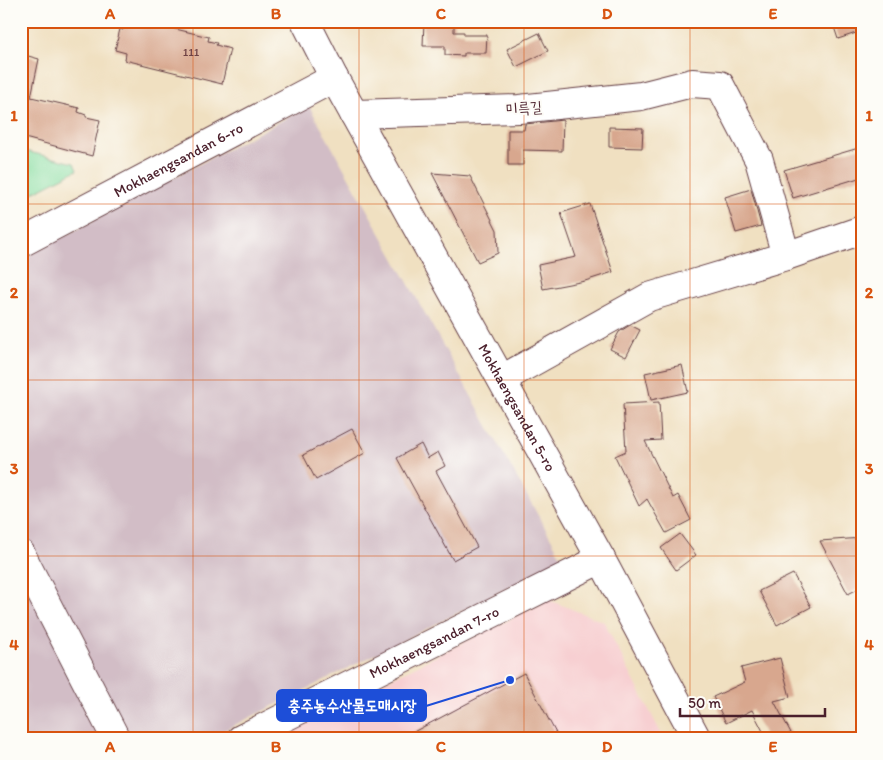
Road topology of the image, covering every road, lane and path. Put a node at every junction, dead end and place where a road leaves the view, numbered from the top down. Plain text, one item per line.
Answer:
1 (305, 21) edge
2 (334, 78) junction
3 (354, 114) junction
4 (862, 230) edge
5 (21, 243) edge
6 (786, 256) junction
7 (502, 379) junction
8 (21, 554) edge
9 (602, 559) junction
10 (116, 739) edge
11 (241, 739) edge
12 (697, 739) edge

1 - 2 street, Mokhaengsandan 5-ro
2 - 3 street, Mokhaengsandan 5-ro
2 - 5 street, Mokhaengsandan 6-ro
3 - 6 street, 미륵길
3 - 7 street, Mokhaengsandan 5-ro
4 - 6 street
6 - 7 street
7 - 9 street, Mokhaengsandan 5-ro
8 - 10 street
9 - 11 street, Mokhaengsandan 7-ro
9 - 12 street, Mokhaengsandan 5-ro

